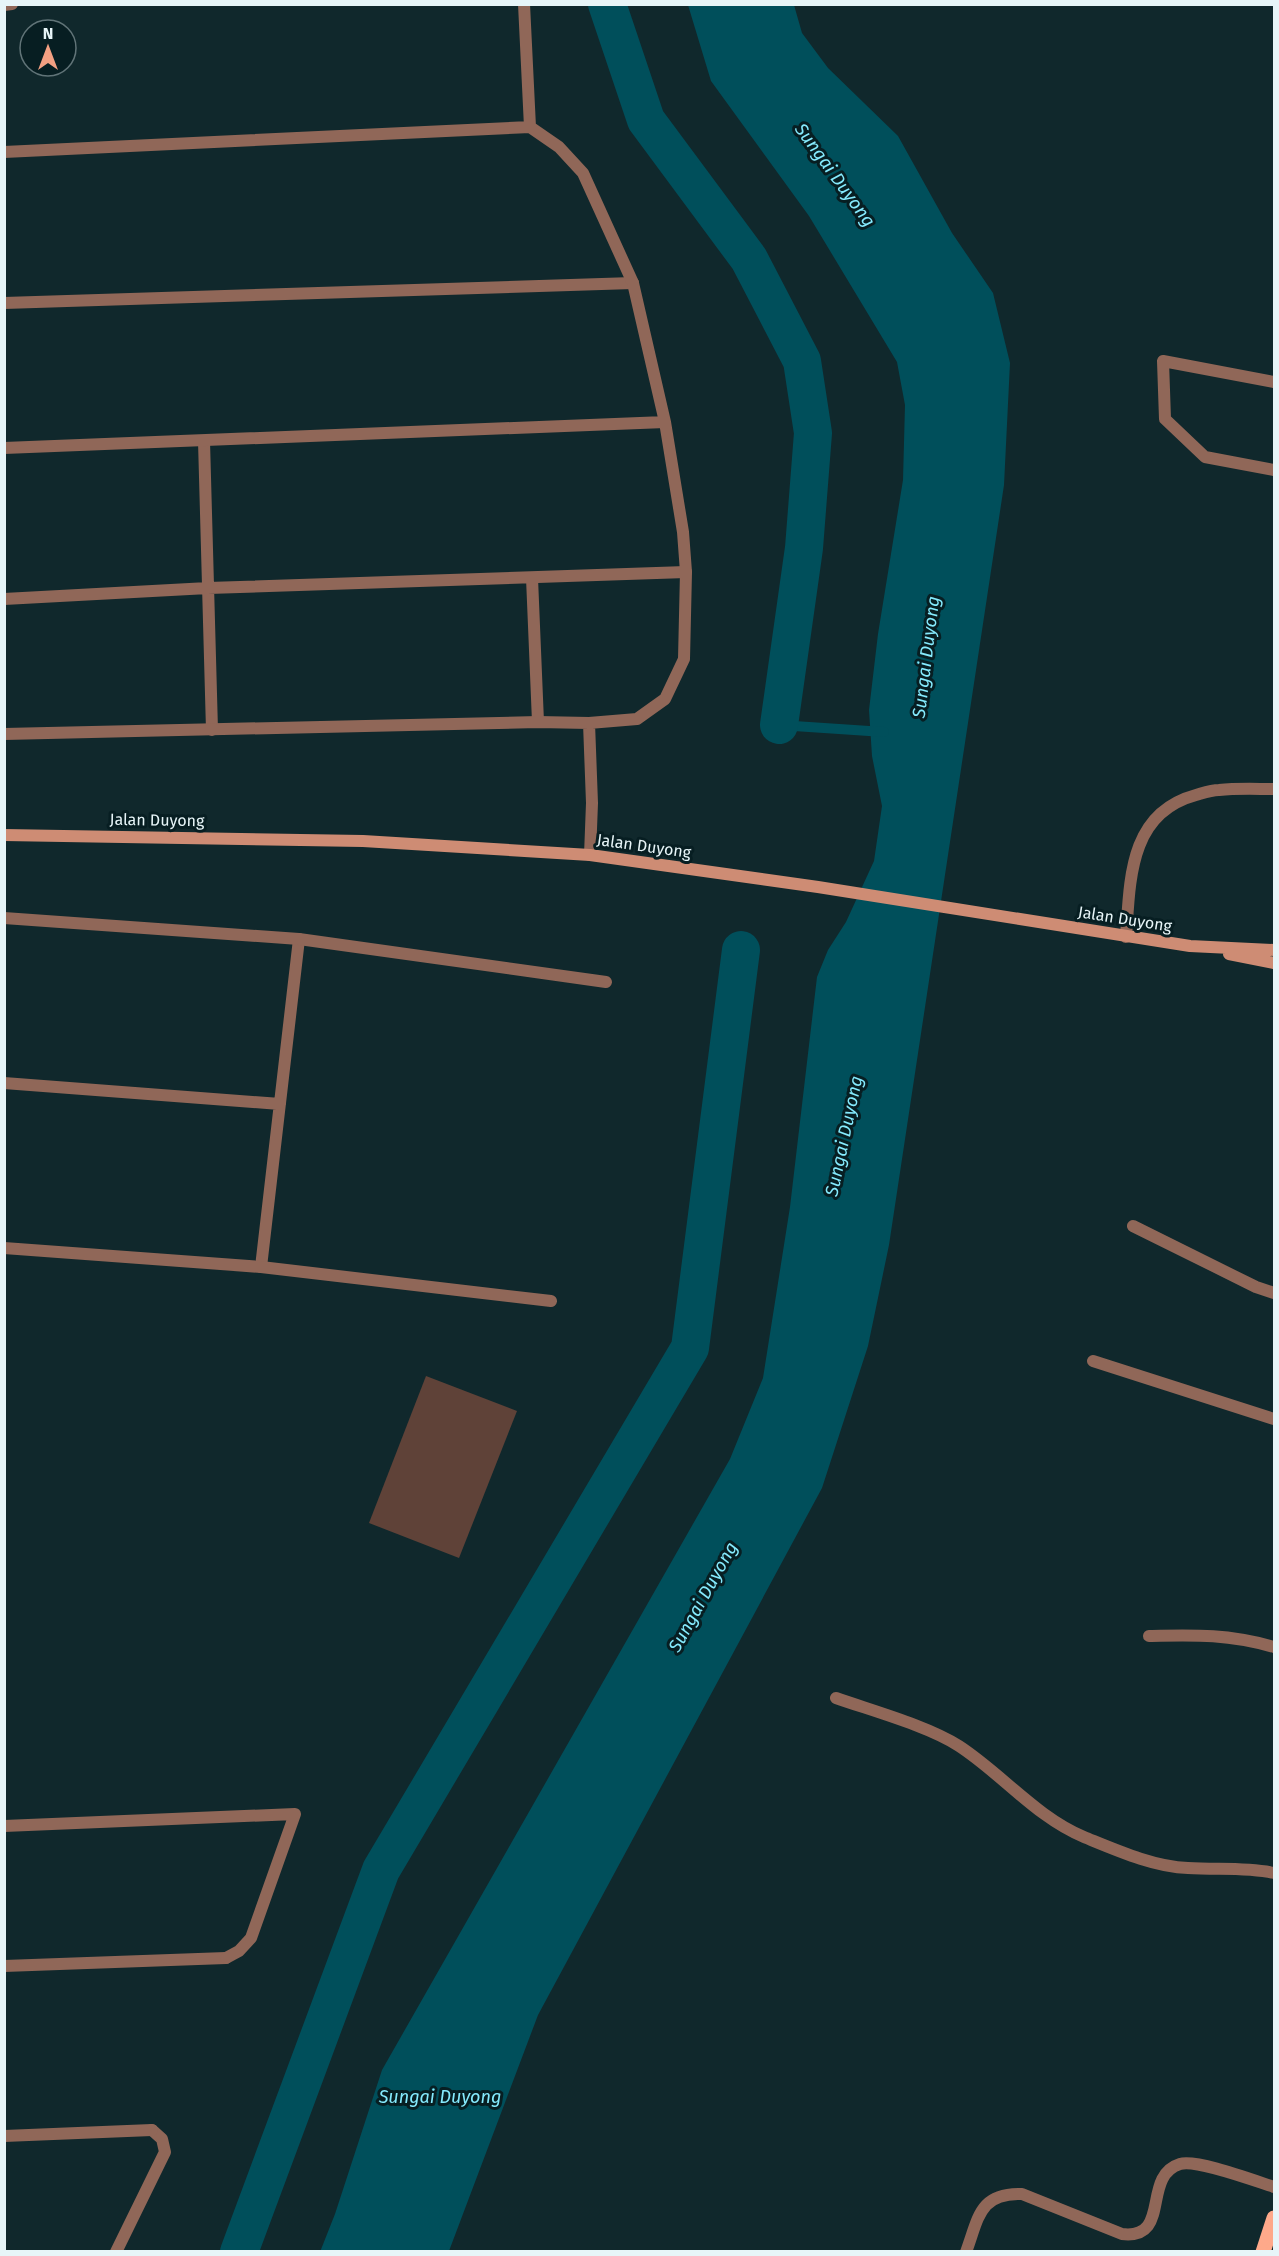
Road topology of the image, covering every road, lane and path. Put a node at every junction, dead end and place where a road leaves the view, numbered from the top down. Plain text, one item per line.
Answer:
1 (12, 4) edge
2 (524, 4) edge
3 (4, 5) edge
4 (530, 127) junction
5 (4, 152) edge
6 (633, 283) junction
7 (4, 303) edge
8 (1275, 382) edge
9 (665, 422) junction
10 (204, 441) junction
11 (4, 448) edge
12 (1275, 470) edge
13 (686, 572) junction
14 (532, 578) junction
15 (208, 588) junction
16 (4, 599) edge
17 (538, 722) junction
18 (589, 723) junction
19 (212, 730) junction
20 (4, 734) edge
21 (1275, 789) edge
22 (4, 835) edge
23 (590, 855) junction
24 (4, 918) edge
25 (1126, 937) junction
26 (299, 939) junction
27 (1190, 946) junction
28 (1275, 950) edge
29 (1275, 963) edge
30 (606, 982) dead end
31 (4, 1083) edge
32 (280, 1104) junction
33 (1133, 1226) dead end
34 (4, 1248) edge
35 (261, 1267) junction
36 (1275, 1293) edge
37 (551, 1302) dead end
38 (1093, 1361) dead end
39 (1275, 1419) edge
40 (1149, 1636) dead end
41 (1275, 1647) edge
42 (836, 1698) dead end
43 (4, 1827) edge
44 (1275, 1873) edge
45 (4, 1966) edge
46 (4, 2136) edge
47 (1275, 2187) edge
48 (1275, 2218) edge
49 (116, 2252) edge
50 (966, 2252) edge
51 (1263, 2252) edge

1 - 3 street
2 - 4 street
4 - 5 street
4 - 6 street
6 - 7 street
6 - 9 street
8 - 12 street
9 - 10 street
9 - 13 street
10 - 11 street
10 - 15 street
13 - 14 street
13 - 18 street
14 - 15 street
14 - 17 street
15 - 16 street
15 - 19 street
17 - 18 street
17 - 19 street
18 - 23 street
19 - 20 street
21 - 25 street
22 - 23 main road, Jalan Duyong
23 - 25 main road, Jalan Duyong
24 - 26 street
25 - 27 main road, Jalan Duyong
26 - 30 street
26 - 32 street
27 - 28 main road, Jalan Duyong
27 - 29 main road
31 - 32 street
32 - 35 street
33 - 36 street
34 - 35 street
35 - 37 street
38 - 39 street
40 - 41 street
42 - 44 street
43 - 45 street
46 - 49 street
47 - 50 street
48 - 51 main road

